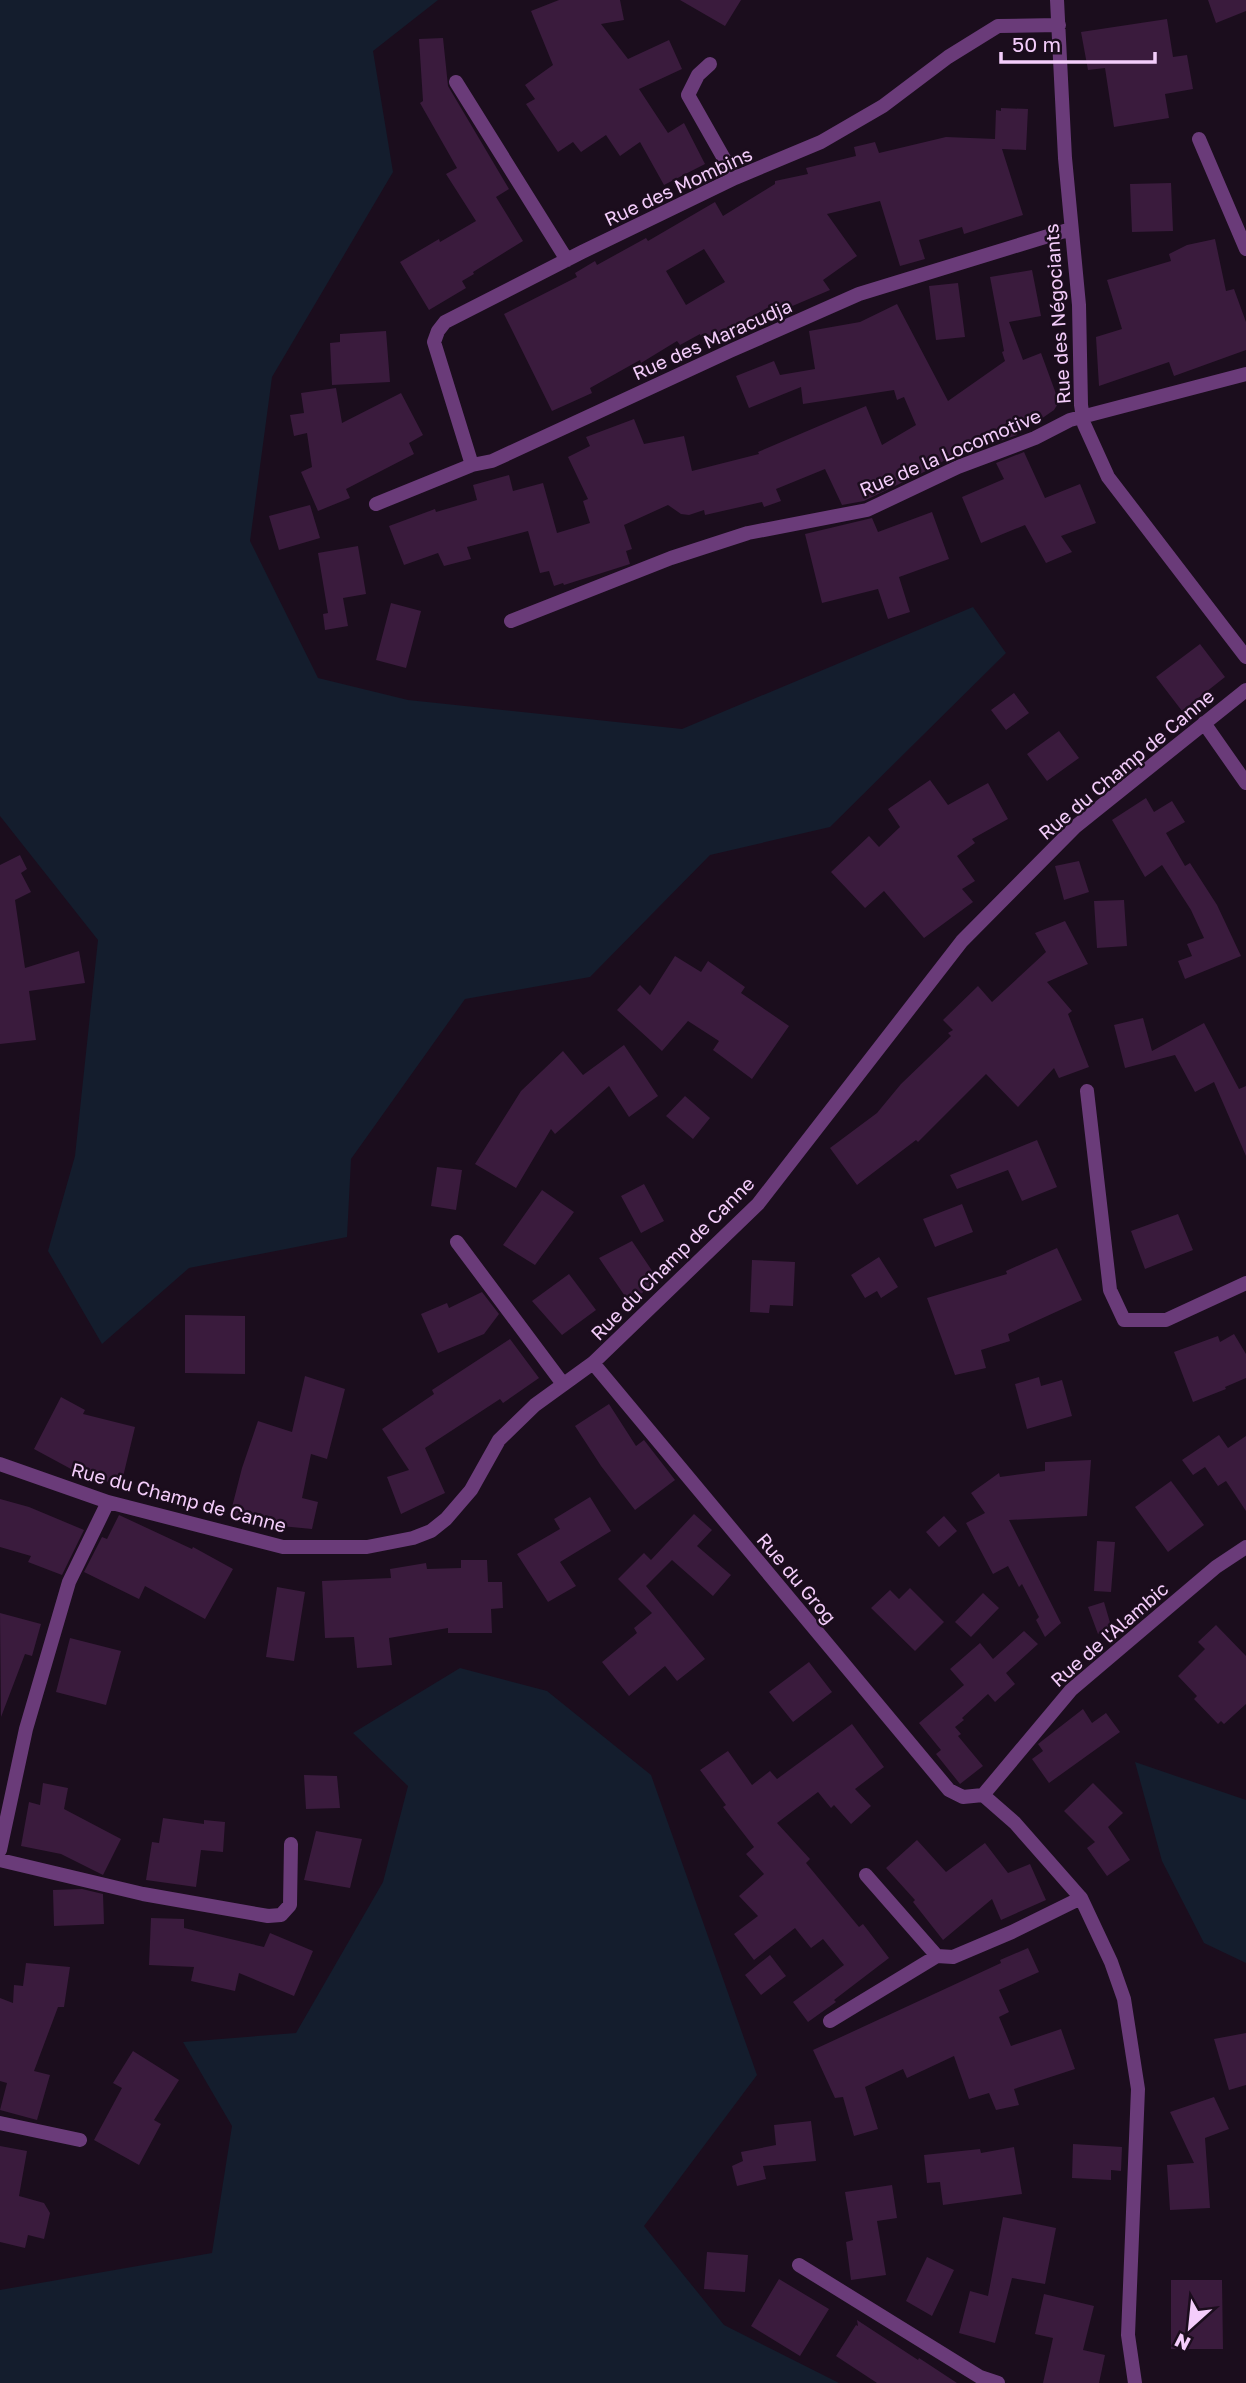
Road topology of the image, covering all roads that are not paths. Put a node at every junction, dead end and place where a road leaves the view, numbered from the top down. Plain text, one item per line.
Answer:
1 (1057, 0) edge
2 (1059, 25) junction
3 (710, 64) dead end
4 (456, 82) dead end
5 (1199, 139) dead end
6 (735, 178) junction
7 (1071, 229) junction
8 (1246, 249) edge
9 (567, 260) junction
10 (1246, 374) edge
11 (1083, 417) junction
12 (472, 466) junction
13 (376, 504) dead end
14 (511, 621) dead end
15 (1246, 657) edge
16 (1246, 690) edge
17 (1204, 723) junction
18 (1246, 783) edge
19 (1087, 1091) dead end
20 (457, 1242) dead end
21 (1246, 1283) edge
22 (593, 1363) junction
23 (563, 1384) junction
24 (0, 1464) edge
25 (108, 1502) junction
26 (1246, 1547) edge
27 (983, 1795) junction
28 (292, 1844) dead end
29 (0, 1850) edge
30 (0, 1860) edge
31 (866, 1875) dead end
32 (1081, 1898) junction
33 (937, 1956) junction
34 (830, 2021) dead end
35 (0, 2123) edge
36 (80, 2140) dead end
37 (799, 2265) dead end
38 (998, 2383) edge
39 (1135, 2383) edge

1 - 2 street, Rue des Négociants
2 - 6 street, Rue des Mombins
2 - 7 street, Rue des Négociants
3 - 6 street
4 - 9 street
5 - 8 street
6 - 9 street, Rue des Mombins
7 - 11 street, Rue des Négociants
7 - 12 street, Rue des Maracudja
9 - 12 street, Rue des Mombins
10 - 11 street, Rue de la Locomotive
11 - 14 street, Rue de la Locomotive
11 - 15 street, Rue des Négociants
12 - 13 street, Rue des Maracudja
16 - 17 street, Rue du Champ de Canne
17 - 18 street
17 - 22 street, Rue du Champ de Canne
19 - 21 street
20 - 23 street
22 - 23 street, Rue du Champ de Canne
22 - 27 street, Rue du Grog
23 - 25 street, Rue du Champ de Canne
24 - 25 street, Rue du Champ de Canne
25 - 29 street
26 - 27 street, Rue de l'Alambic
27 - 32 street
28 - 30 street
31 - 33 street
32 - 33 street
32 - 39 street
33 - 34 street
35 - 36 street
37 - 38 street

